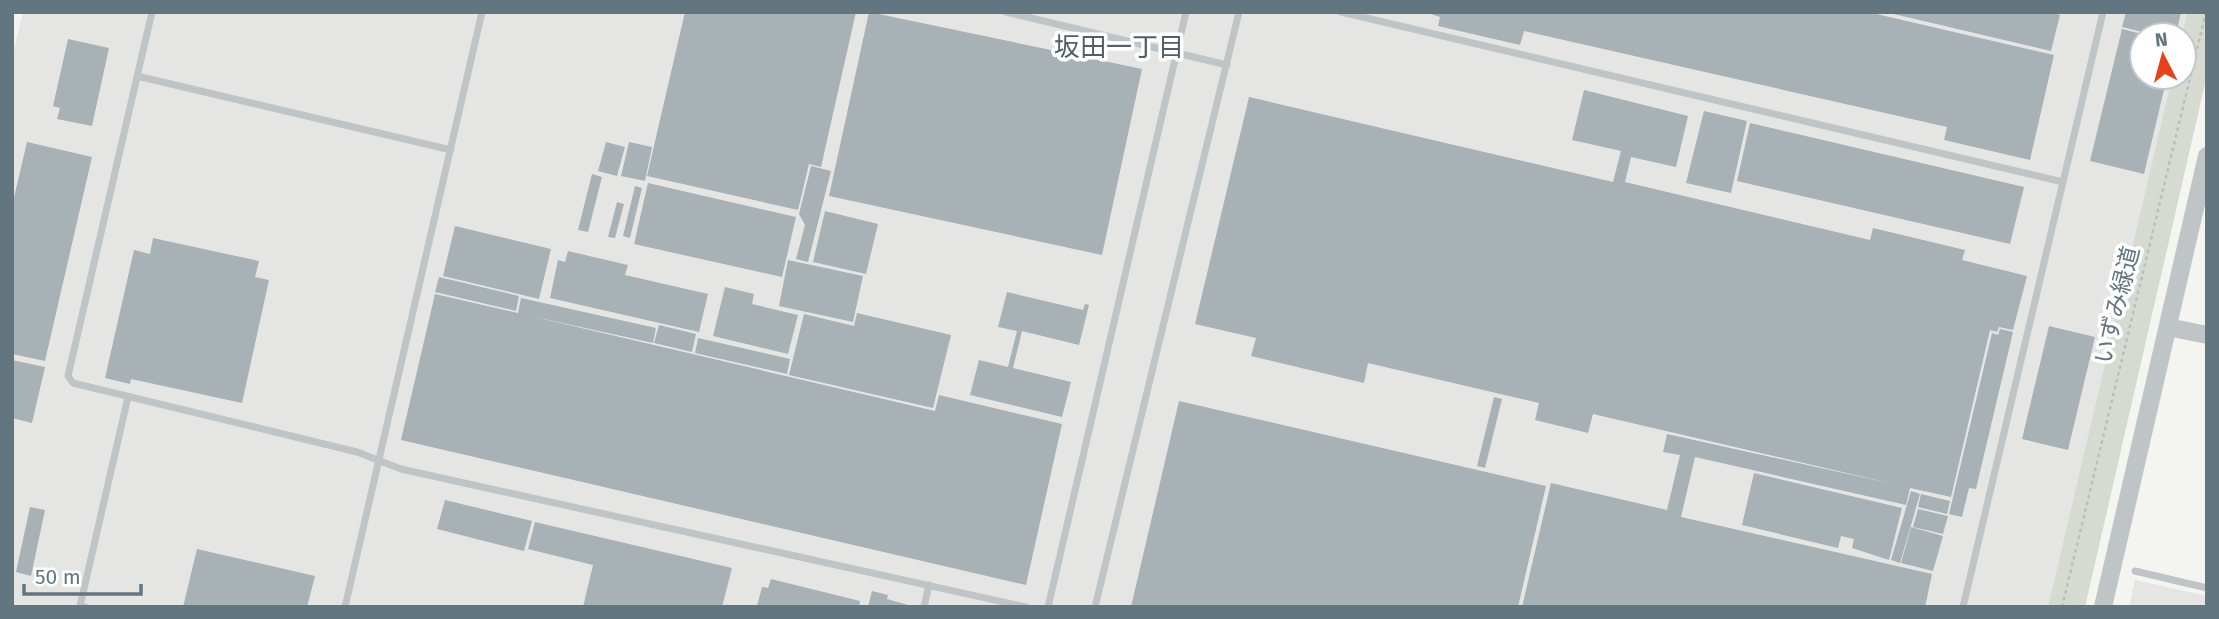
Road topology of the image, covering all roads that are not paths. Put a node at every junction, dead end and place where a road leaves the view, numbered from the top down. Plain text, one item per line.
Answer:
1 (152, 12) edge
2 (482, 12) edge
3 (1006, 12) edge
4 (1186, 12) edge
5 (1239, 12) edge
6 (1341, 12) edge
7 (2103, 12) edge
8 (1177, 53) junction
9 (1227, 65) junction
10 (137, 76) junction
11 (451, 150) junction
12 (2207, 156) edge
13 (2063, 182) junction
14 (2168, 327) junction
15 (2207, 335) edge
16 (128, 397) junction
17 (379, 461) junction
18 (2135, 571) dead end
19 (929, 585) junction
20 (2207, 588) edge
21 (85, 607) edge
22 (345, 607) edge
23 (924, 607) edge
24 (1026, 607) edge
25 (1048, 607) edge
26 (1095, 607) edge
27 (1963, 607) edge
28 (2103, 607) edge

1 - 10 lane
2 - 11 lane
3 - 8 lane
4 - 8 lane
5 - 9 lane
6 - 13 lane
7 - 13 lane
8 - 9 lane
8 - 25 lane
9 - 26 lane
10 - 11 lane
10 - 16 lane
11 - 17 lane
12 - 14 street
13 - 27 lane
14 - 15 street
14 - 28 street
16 - 17 lane
16 - 21 lane
17 - 19 lane
17 - 22 lane
18 - 20 lane
19 - 23 lane
19 - 24 lane

